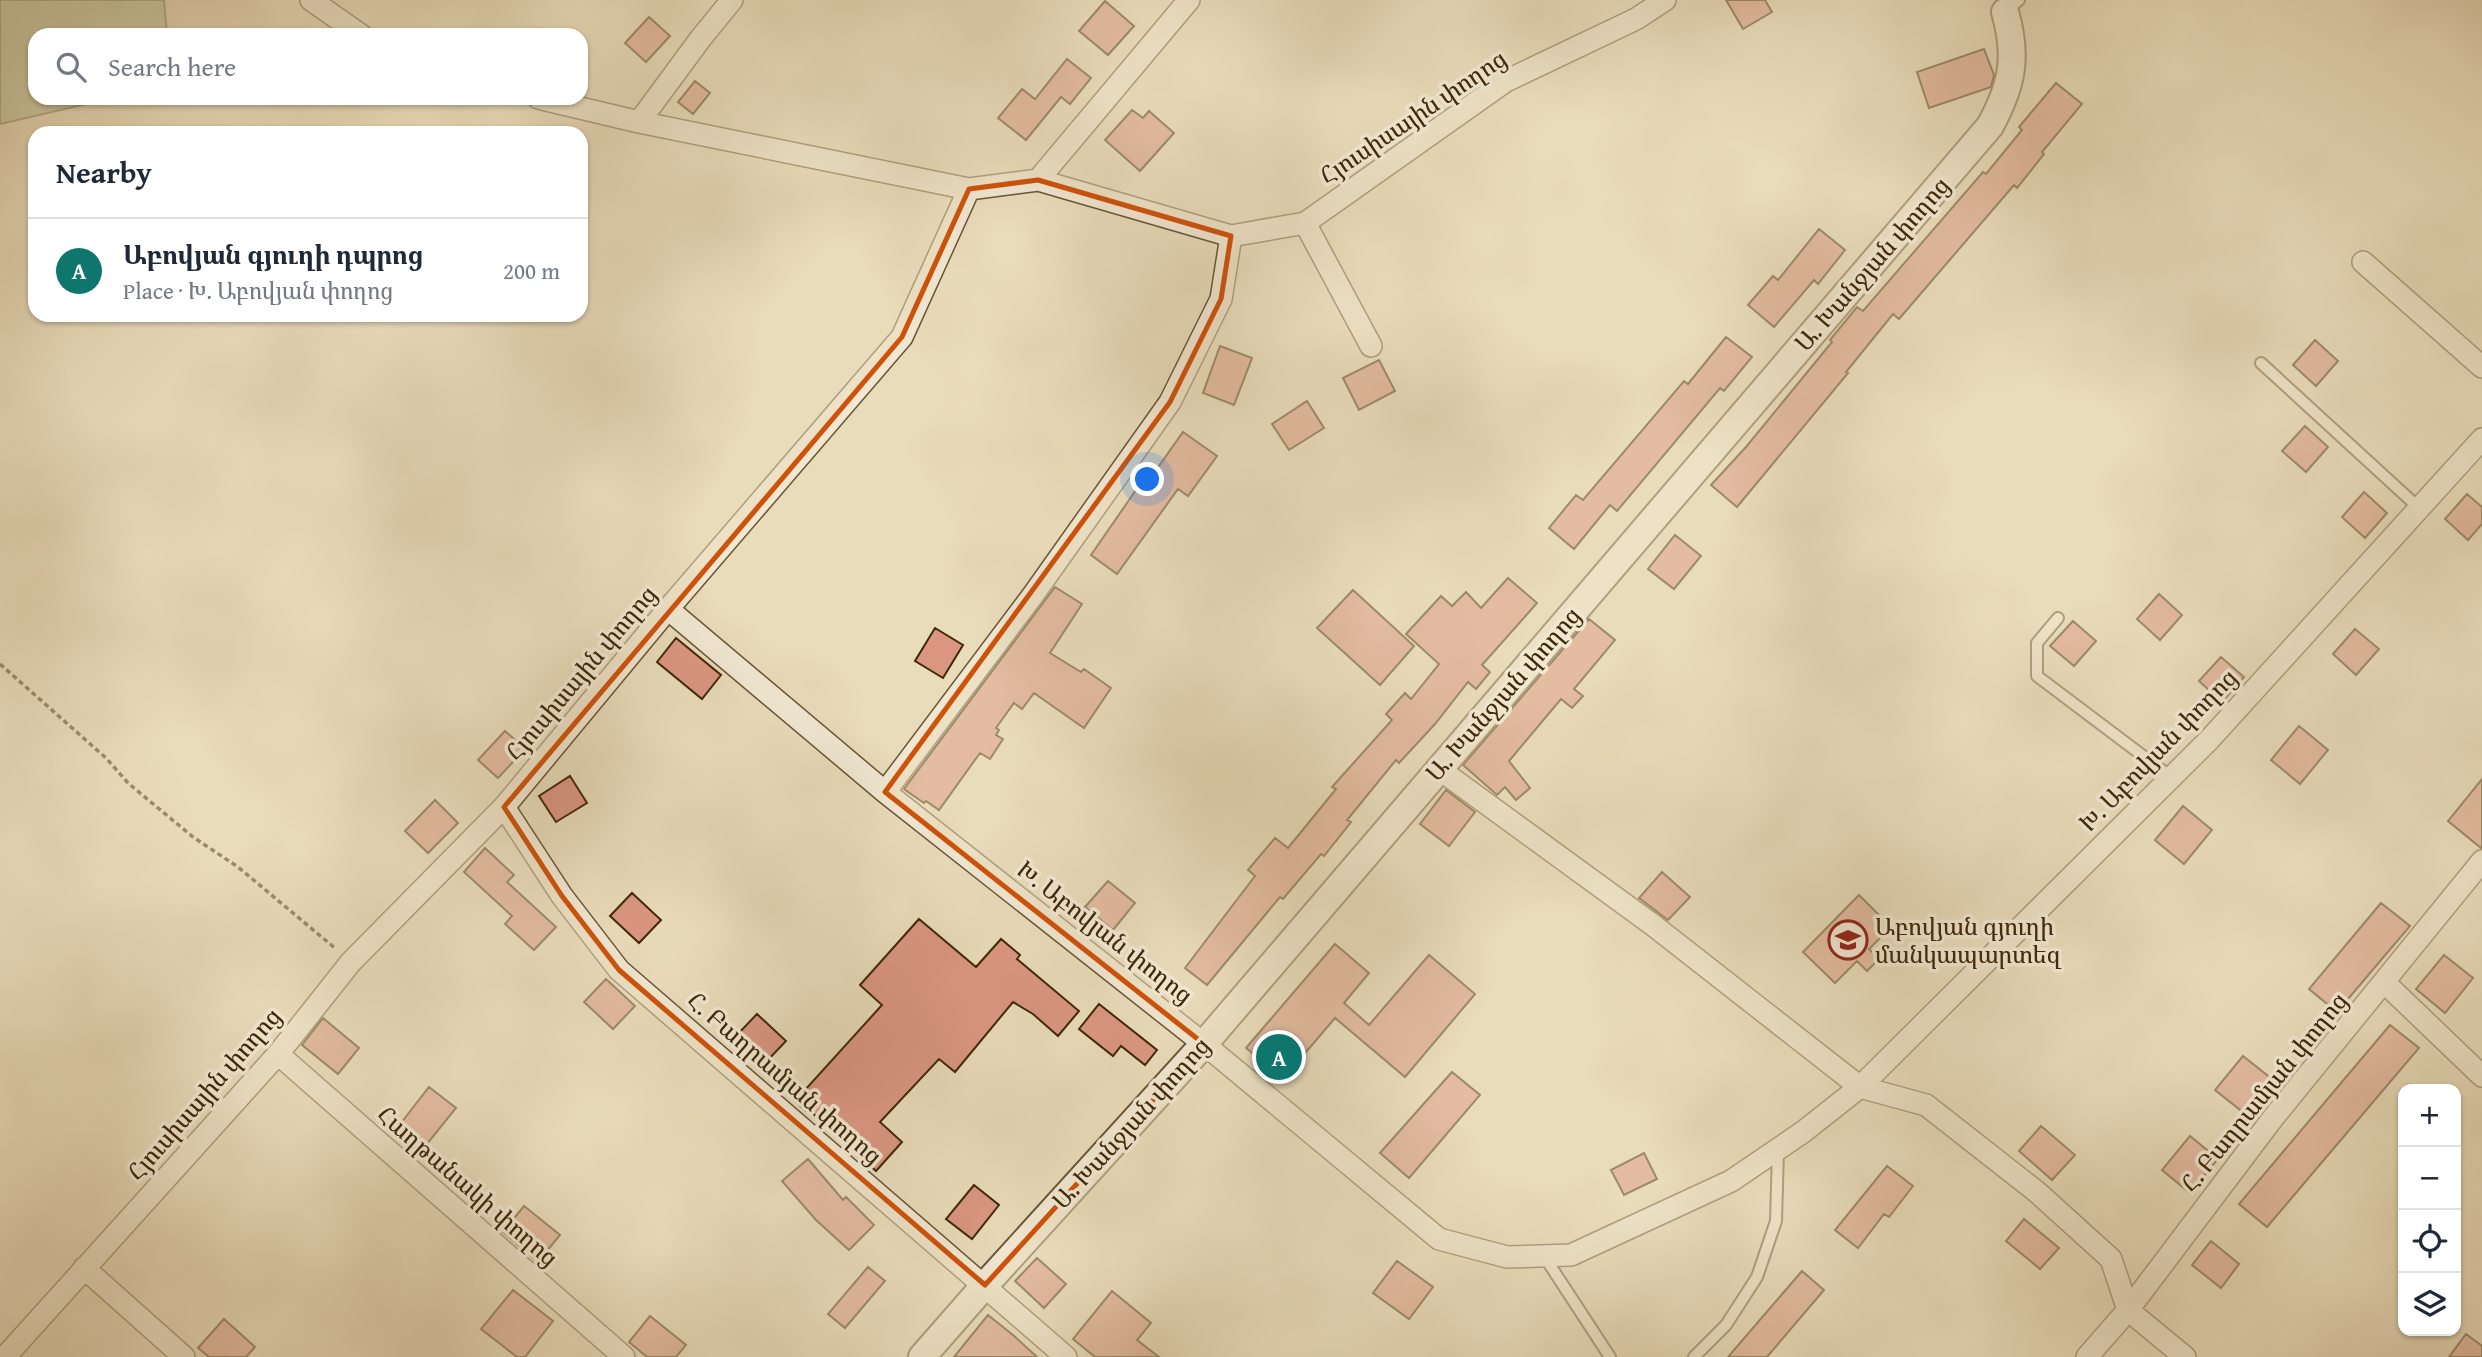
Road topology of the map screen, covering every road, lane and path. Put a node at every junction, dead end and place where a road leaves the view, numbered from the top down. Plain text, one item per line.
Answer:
1 (311, 0) edge
2 (732, 0) edge
3 (1189, 0) edge
4 (1665, 0) edge
5 (2008, 4) edge
6 (351, 28) edge
7 (567, 105) edge
8 (639, 122) junction
9 (1038, 180) junction
10 (969, 189) junction
11 (1305, 223) junction
12 (1231, 236) junction
13 (2363, 262) dead end
14 (1371, 346) dead end
15 (2261, 363) dead end
16 (2482, 367) edge
17 (2482, 439) edge
18 (2419, 508) junction
19 (668, 609) junction
20 (2058, 618) dead end
21 (0, 664) edge
22 (1439, 769) junction
23 (2171, 777) junction
24 (885, 792) junction
25 (504, 807) junction
26 (2482, 861) edge
27 (351, 962) junction
28 (2385, 983) junction
29 (1204, 1044) junction
30 (278, 1054) junction
31 (2482, 1076) edge
32 (1860, 1087) junction
33 (1779, 1149) junction
34 (1544, 1256) junction
35 (84, 1269) junction
36 (985, 1285) junction
37 (2128, 1310) junction
38 (5, 1357) edge
39 (184, 1357) edge
40 (624, 1357) edge
41 (922, 1357) edge
42 (1066, 1357) edge
43 (1610, 1357) edge
44 (1694, 1357) edge
45 (2087, 1357) edge
46 (2185, 1357) edge

1 - 6 street
2 - 8 street
3 - 9 street
4 - 11 street, Հյուսիսային փողոց
5 - 22 street, Ա․ Խանջյան փողոց
7 - 8 street
8 - 10 street
9 - 10 street, Հյուսիսային փողոց
9 - 12 street, Հյուսիսային փողոց
10 - 19 street, Հյուսիսային փողոց
11 - 12 street, Հյուսիսային փողոց
11 - 14 street
12 - 24 street
13 - 16 street
15 - 18 lane
17 - 18 street, Խ․ Աբովյան փողոց
18 - 23 street, Խ․ Աբովյան փողոց
19 - 24 street, Խ․ Աբովյան փողոց
19 - 25 street, Հյուսիսային փողոց
20 - 23 lane
21 - 27 path
22 - 29 street, Ա․ Խանջյան փողոց
22 - 32 street
23 - 32 street, Խ․ Աբովյան փողոց
24 - 29 street, Խ․ Աբովյան փողոց
25 - 27 street, Հյուսիսային փողոց
25 - 36 street, Հ․ Բաղրամյան փողոց
26 - 28 street, Հ․ Բաղրամյան փողոց
27 - 30 street, Հյուսիսային փողոց
28 - 31 street
28 - 37 street, Հ․ Բաղրամյան փողոց
29 - 34 street, Խ․ Աբովյան փողոց
29 - 36 street, Ա․ Խանջյան փողոց
30 - 35 street, Հյուսիսային փողոց
30 - 40 street, Հաղթանակի փողոց
32 - 33 street, Խ․ Աբովյան փողոց
32 - 37 street
33 - 34 street, Խ․ Աբովյան փողոց
33 - 44 lane
34 - 43 lane
35 - 38 street, Հյուսիսային փողոց
35 - 39 street
36 - 41 street, Ա․ Խանջյան փողոց
36 - 42 street, Հ․ Բաղրամյան փողոց
37 - 45 street, Հ․ Բաղրամյան փողոց
37 - 46 street

